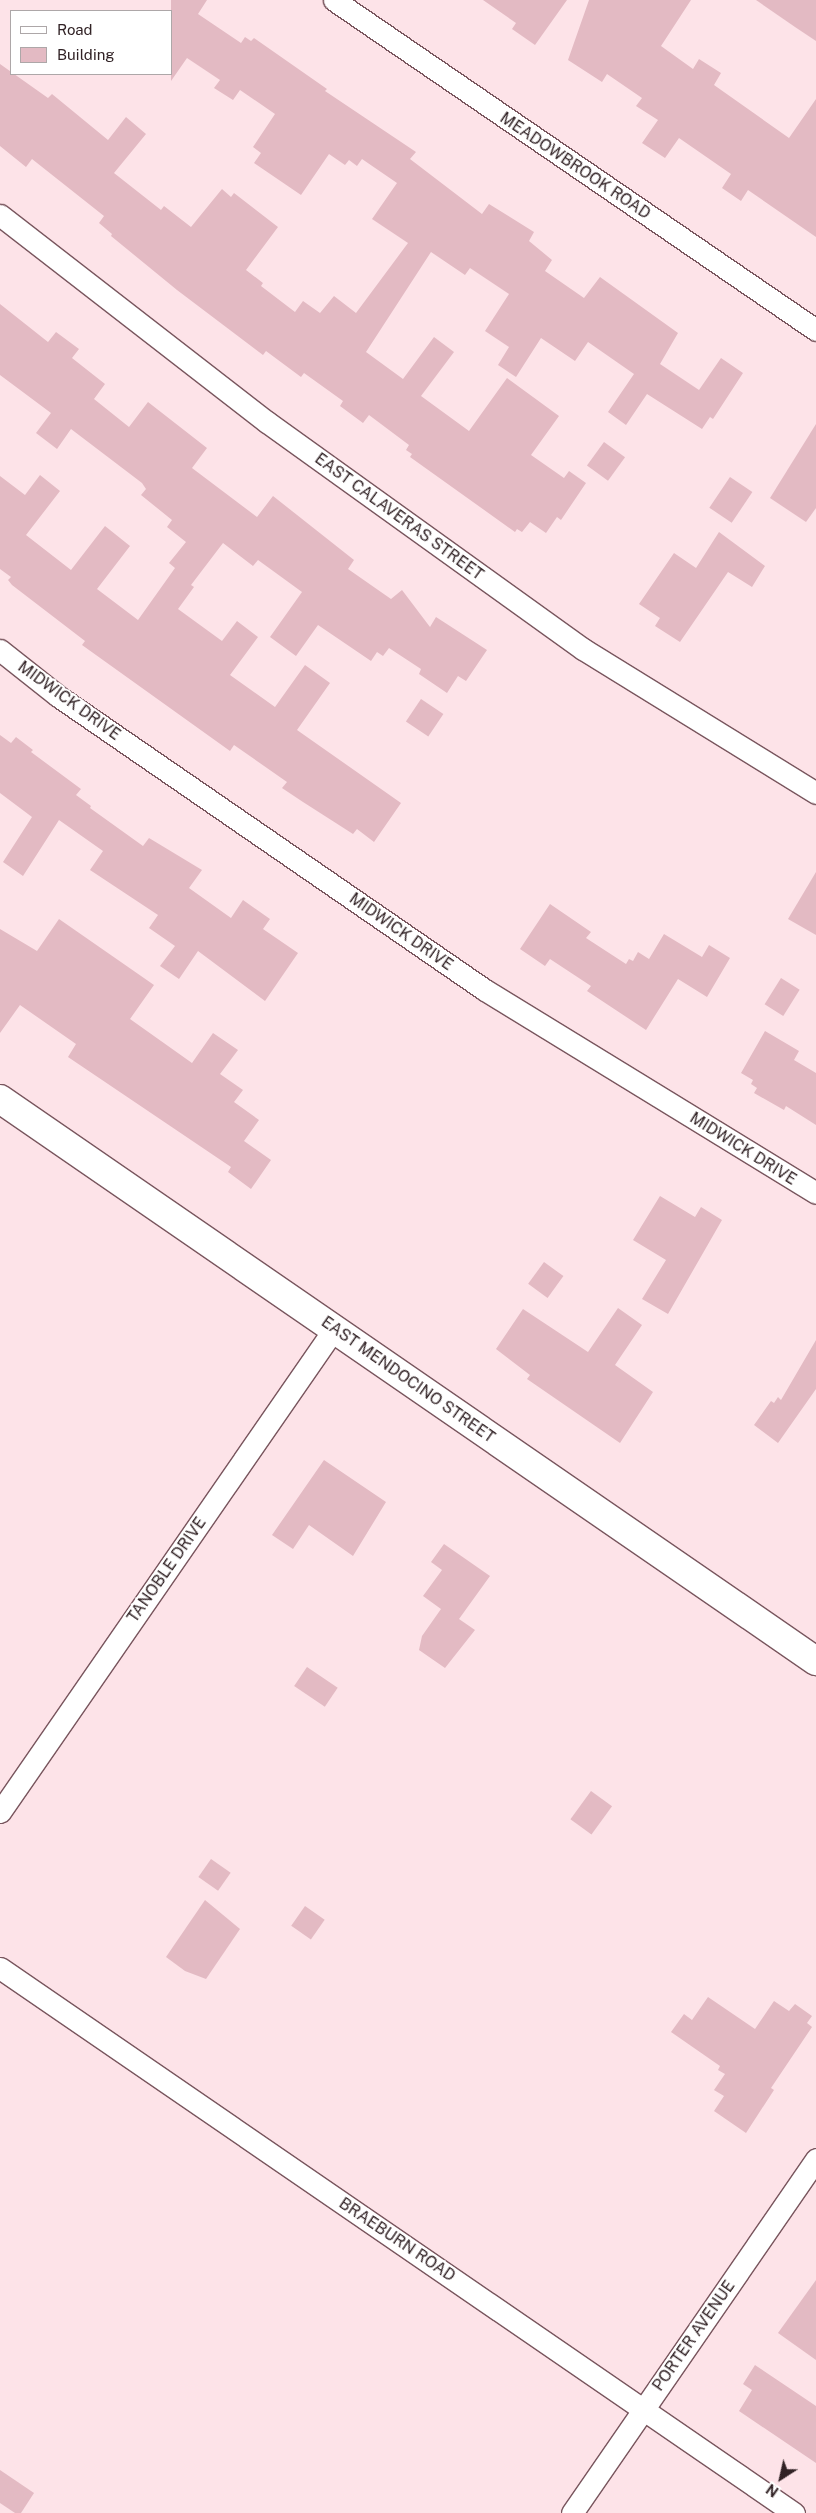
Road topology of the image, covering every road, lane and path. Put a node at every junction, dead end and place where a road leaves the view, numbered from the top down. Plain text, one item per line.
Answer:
1 (334, 0) edge
2 (0, 215) edge
3 (816, 330) edge
4 (0, 650) edge
5 (816, 793) edge
6 (0, 1099) edge
7 (816, 1193) edge
8 (334, 1329) junction
9 (816, 1661) edge
10 (0, 1812) edge
11 (0, 1968) edge
12 (816, 2159) edge
13 (643, 2409) junction
14 (572, 2513) edge
15 (794, 2513) edge

1 - 3 street, MEADOWBROOK ROAD
2 - 5 street, EAST CALAVERAS STREET
4 - 7 street, MIDWICK DRIVE
6 - 8 street, EAST MENDOCINO STREET
8 - 9 street, EAST MENDOCINO STREET
8 - 10 street, TANOBLE DRIVE
11 - 13 street, BRAEBURN ROAD
12 - 13 street, PORTER AVENUE
13 - 14 street, PORTER AVENUE
13 - 15 street, BRAEBURN ROAD

